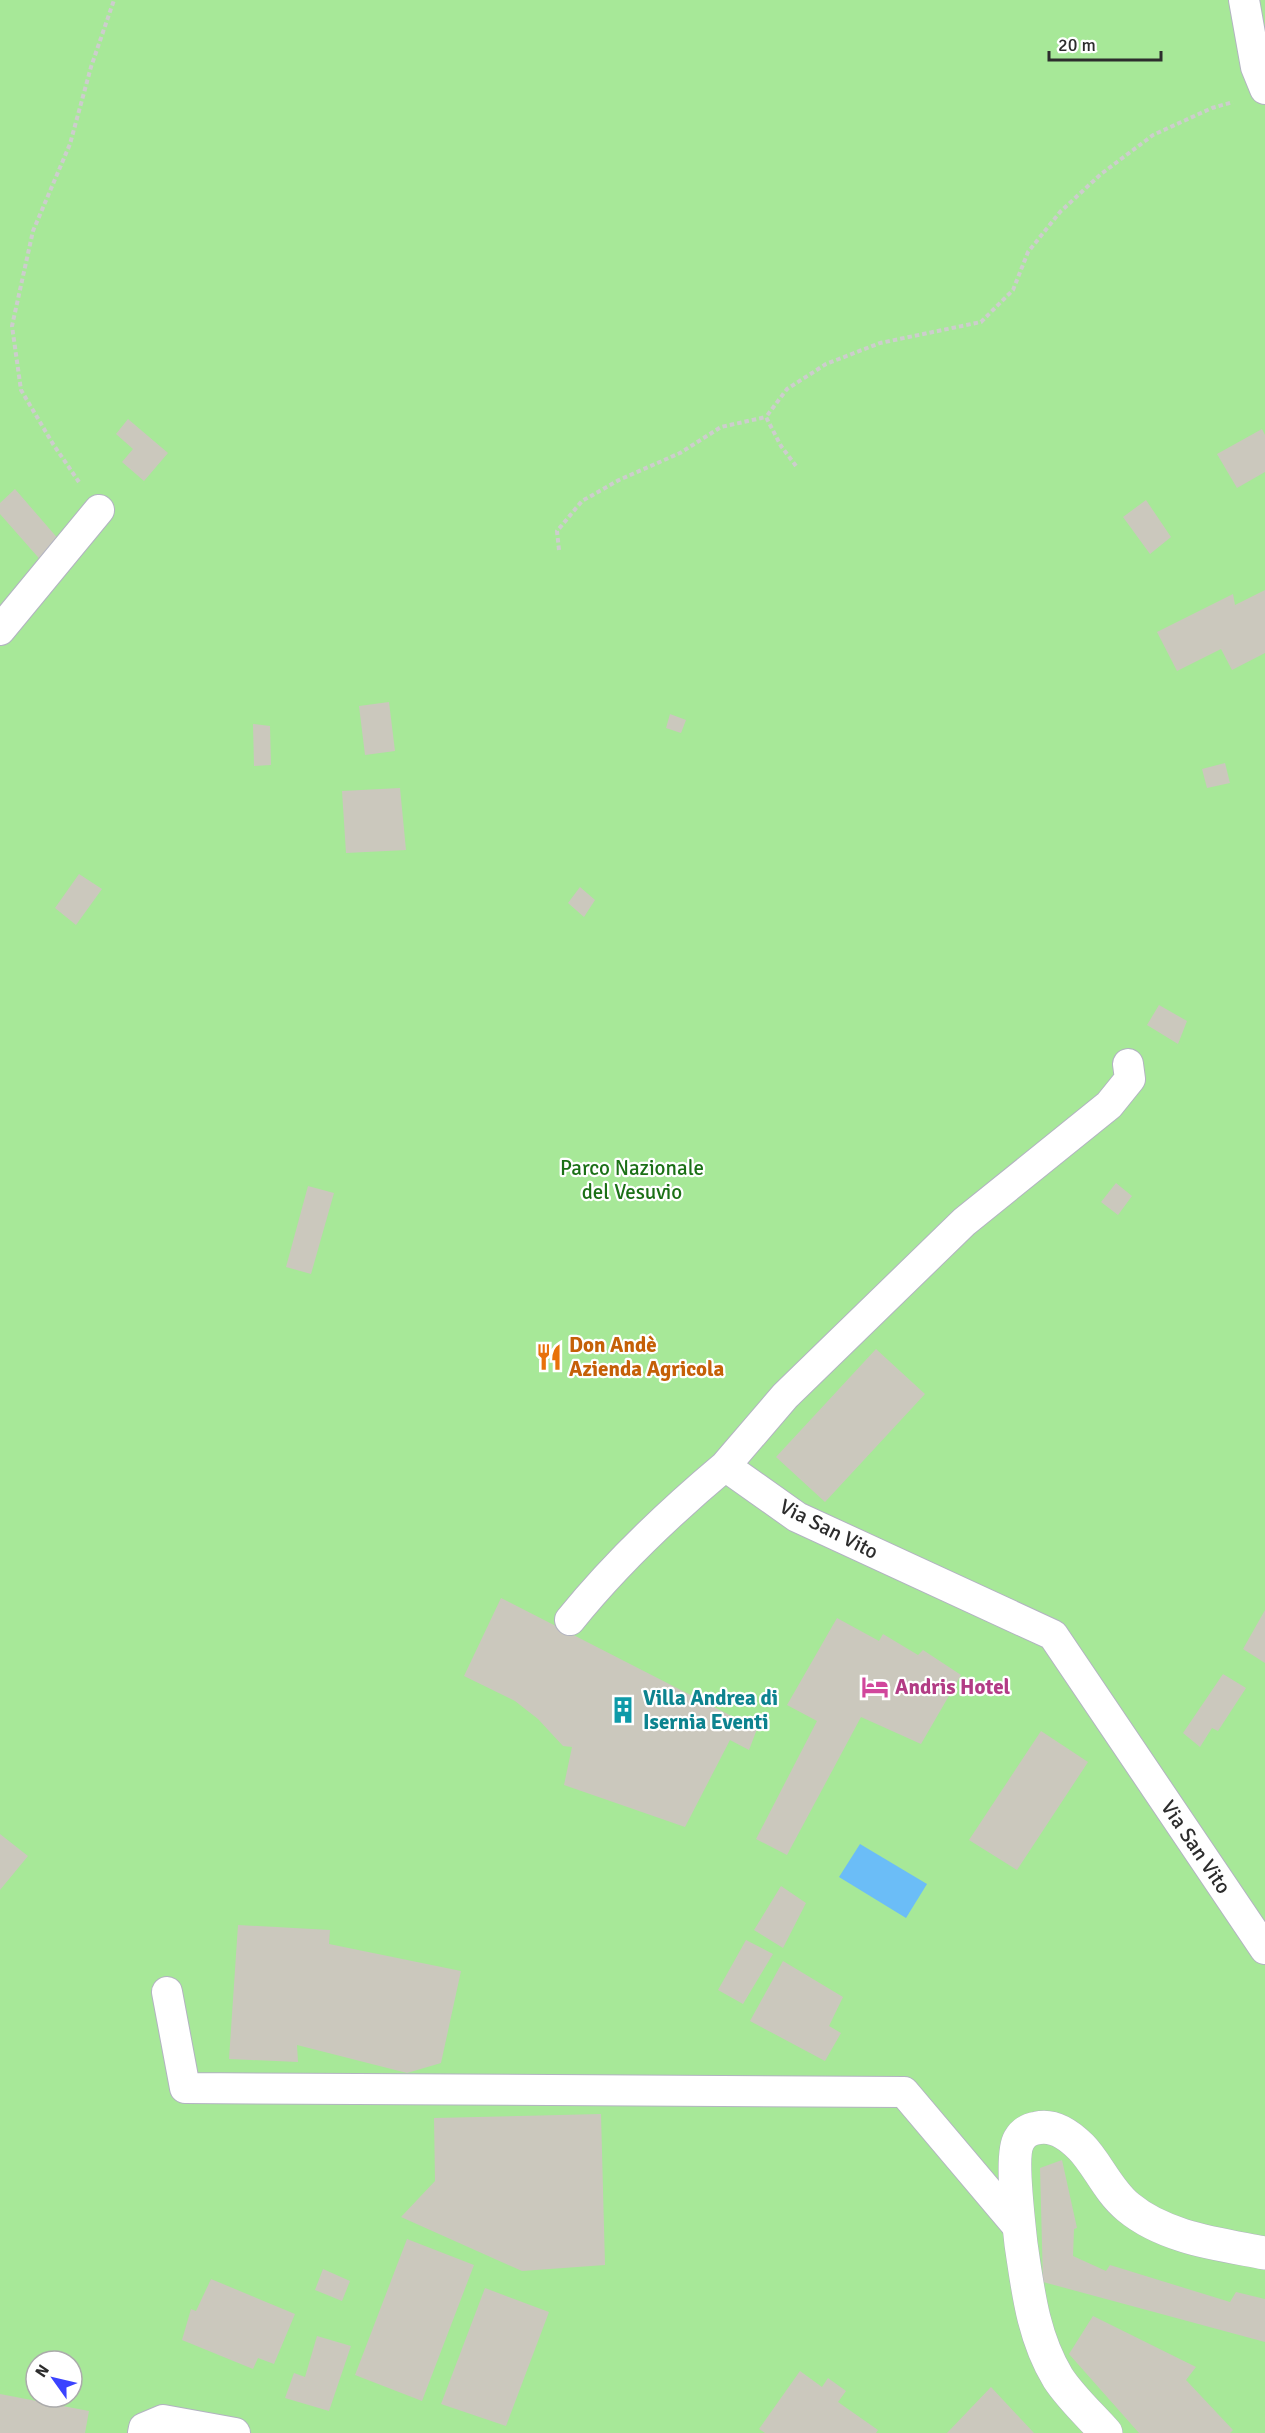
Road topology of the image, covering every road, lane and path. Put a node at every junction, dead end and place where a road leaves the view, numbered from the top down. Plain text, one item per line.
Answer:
1 (114, 0) edge
2 (1244, 0) edge
3 (1254, 94) edge
4 (766, 417) junction
5 (796, 466) dead end
6 (99, 510) joint
7 (559, 550) dead end
8 (0, 630) edge
9 (1128, 1064) dead end
10 (725, 1466) junction
11 (570, 1620) dead end
12 (1265, 1949) edge
13 (166, 1992) dead end
14 (1019, 2228) junction
15 (1265, 2253) edge
16 (143, 2433) edge
17 (235, 2433) edge
18 (1106, 2433) edge

1 - 6 path
2 - 3 street
3 - 4 path
4 - 5 path
4 - 7 path
6 - 8 street
9 - 10 street
10 - 11 street
10 - 12 street, Via San Vito
13 - 14 street
14 - 15 street
14 - 18 street
16 - 17 street

